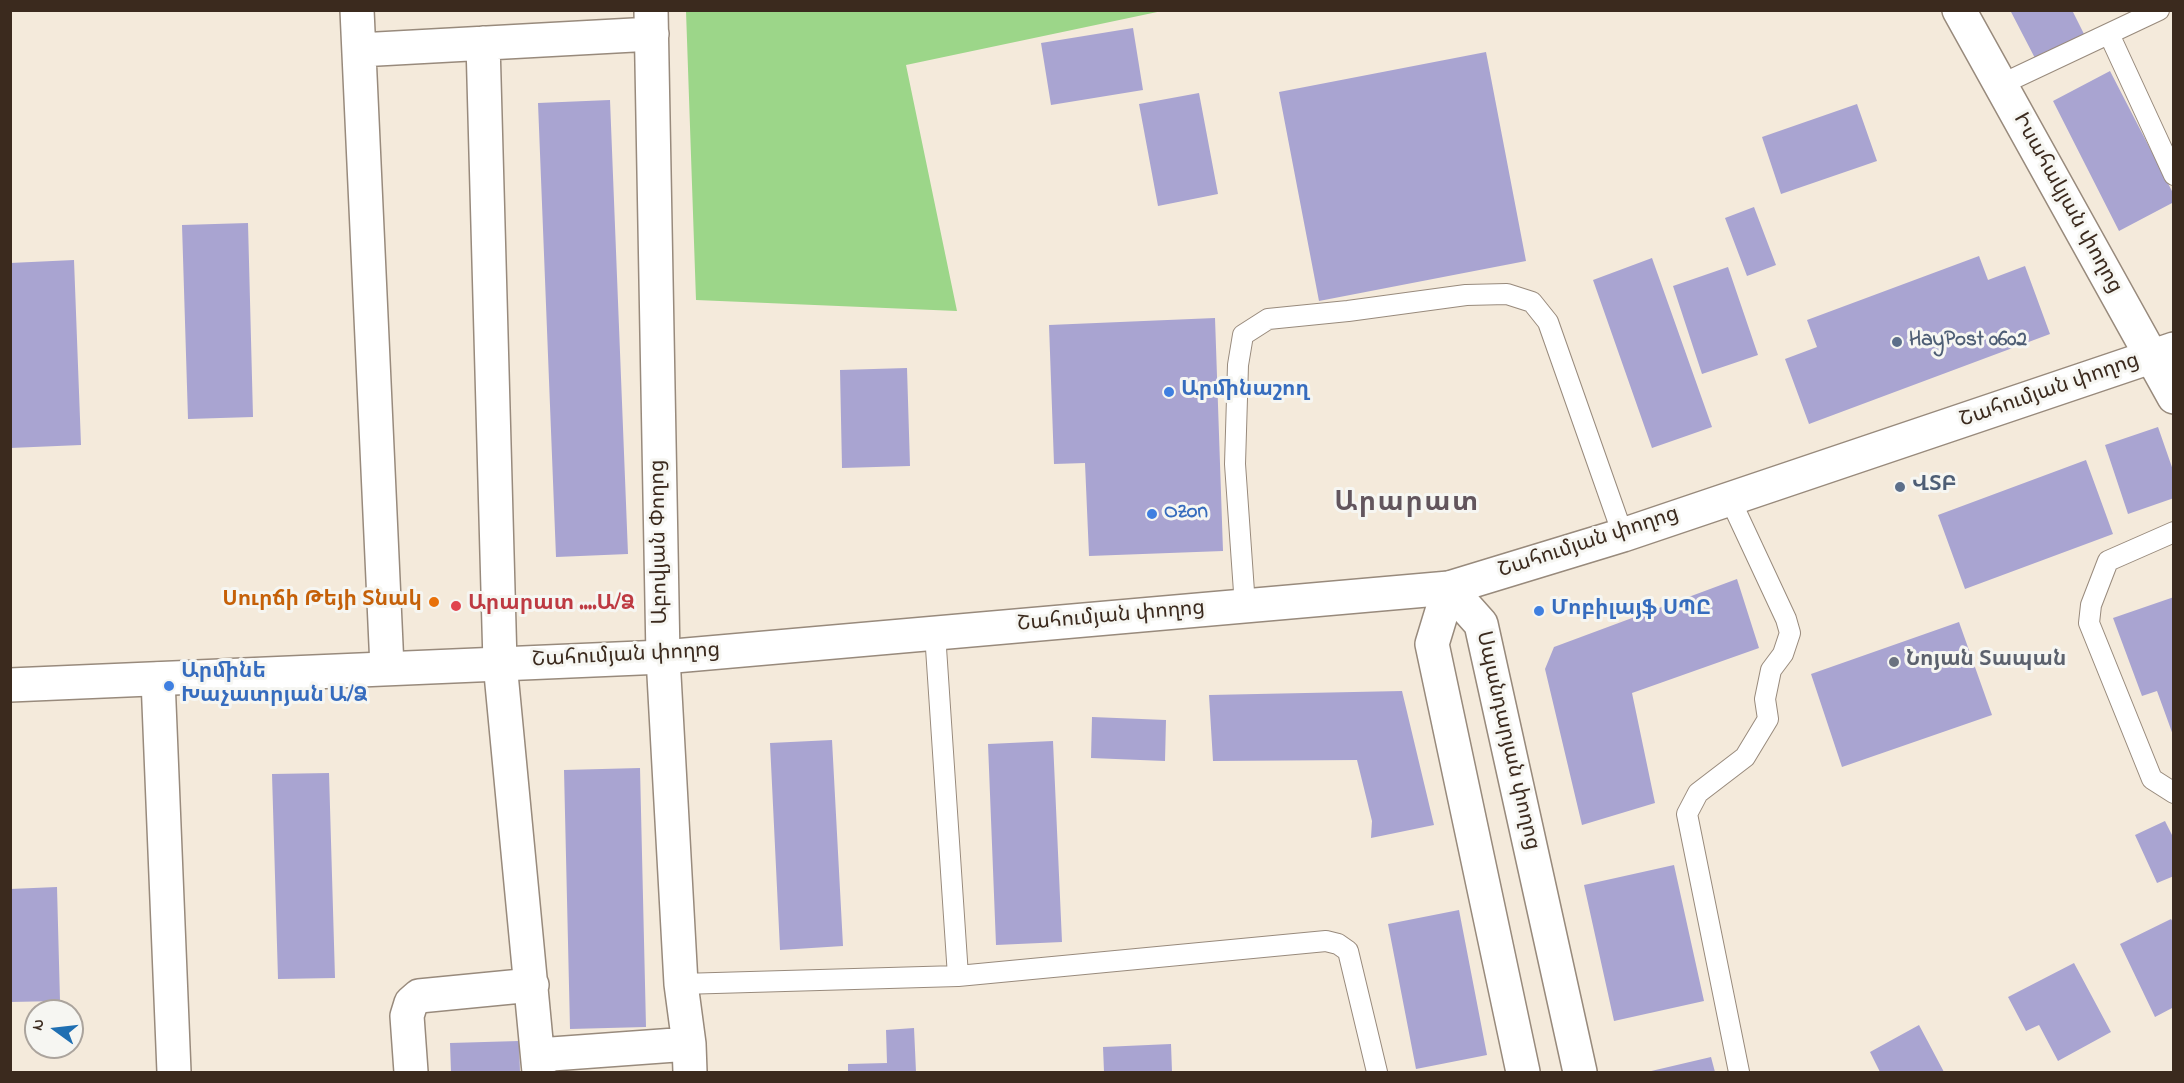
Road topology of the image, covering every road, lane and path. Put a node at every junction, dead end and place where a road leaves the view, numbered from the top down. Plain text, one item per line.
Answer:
1 (357, 10) edge
2 (1959, 10) edge
3 (2159, 10) edge
4 (651, 22) edge
5 (2109, 34) junction
6 (483, 43) junction
7 (359, 50) junction
8 (2000, 85) junction
9 (2174, 175) edge
10 (2163, 353) edge
11 (2174, 397) edge
12 (1730, 499) junction
13 (2174, 531) edge
14 (1623, 535) junction
15 (1449, 588) junction
16 (1245, 606) junction
17 (935, 633) junction
18 (663, 657) junction
19 (500, 663) junction
20 (387, 667) junction
21 (158, 679) junction
22 (10, 685) edge
23 (2174, 793) edge
24 (958, 976) junction
25 (681, 984) junction
26 (532, 985) junction
27 (689, 1058) edge
28 (538, 1064) edge
29 (174, 1072) edge
30 (411, 1072) edge
31 (1377, 1072) edge
32 (1523, 1072) edge
33 (1580, 1072) edge
34 (1738, 1072) edge

1 - 7 street
2 - 8 street, Իսահակյան փողոց
3 - 5 lane
4 - 6 street
4 - 18 street, Աբովյան Փողոց
5 - 8 lane
5 - 9 lane
6 - 7 street
6 - 19 street
7 - 20 street
8 - 10 street, Իսահակյան փողոց
10 - 11 street, Իսահակյան փողոց
10 - 12 street, Շահումյան փողոց
12 - 14 street, Շահումյան փողոց
12 - 34 lane
13 - 23 lane
14 - 15 street, Շահումյան փողոց
14 - 16 lane
15 - 16 street, Շահումյան փողոց
15 - 32 street
15 - 33 street, Սպանդարյան փողոց
16 - 17 street, Շահումյան փողոց
17 - 18 street, Շահումյան փողոց
17 - 24 lane
18 - 19 street, Շահումյան փողոց
18 - 25 street, Աբովյան Փողոց
19 - 20 street, Շահումյան փողոց
19 - 26 street
20 - 21 street, Շահումյան փողոց
21 - 22 street, Շահումյան փողոց
21 - 29 street
24 - 25 lane
24 - 31 lane
25 - 27 street, Աբովյան Փողոց
26 - 28 street
26 - 30 street
27 - 28 street

